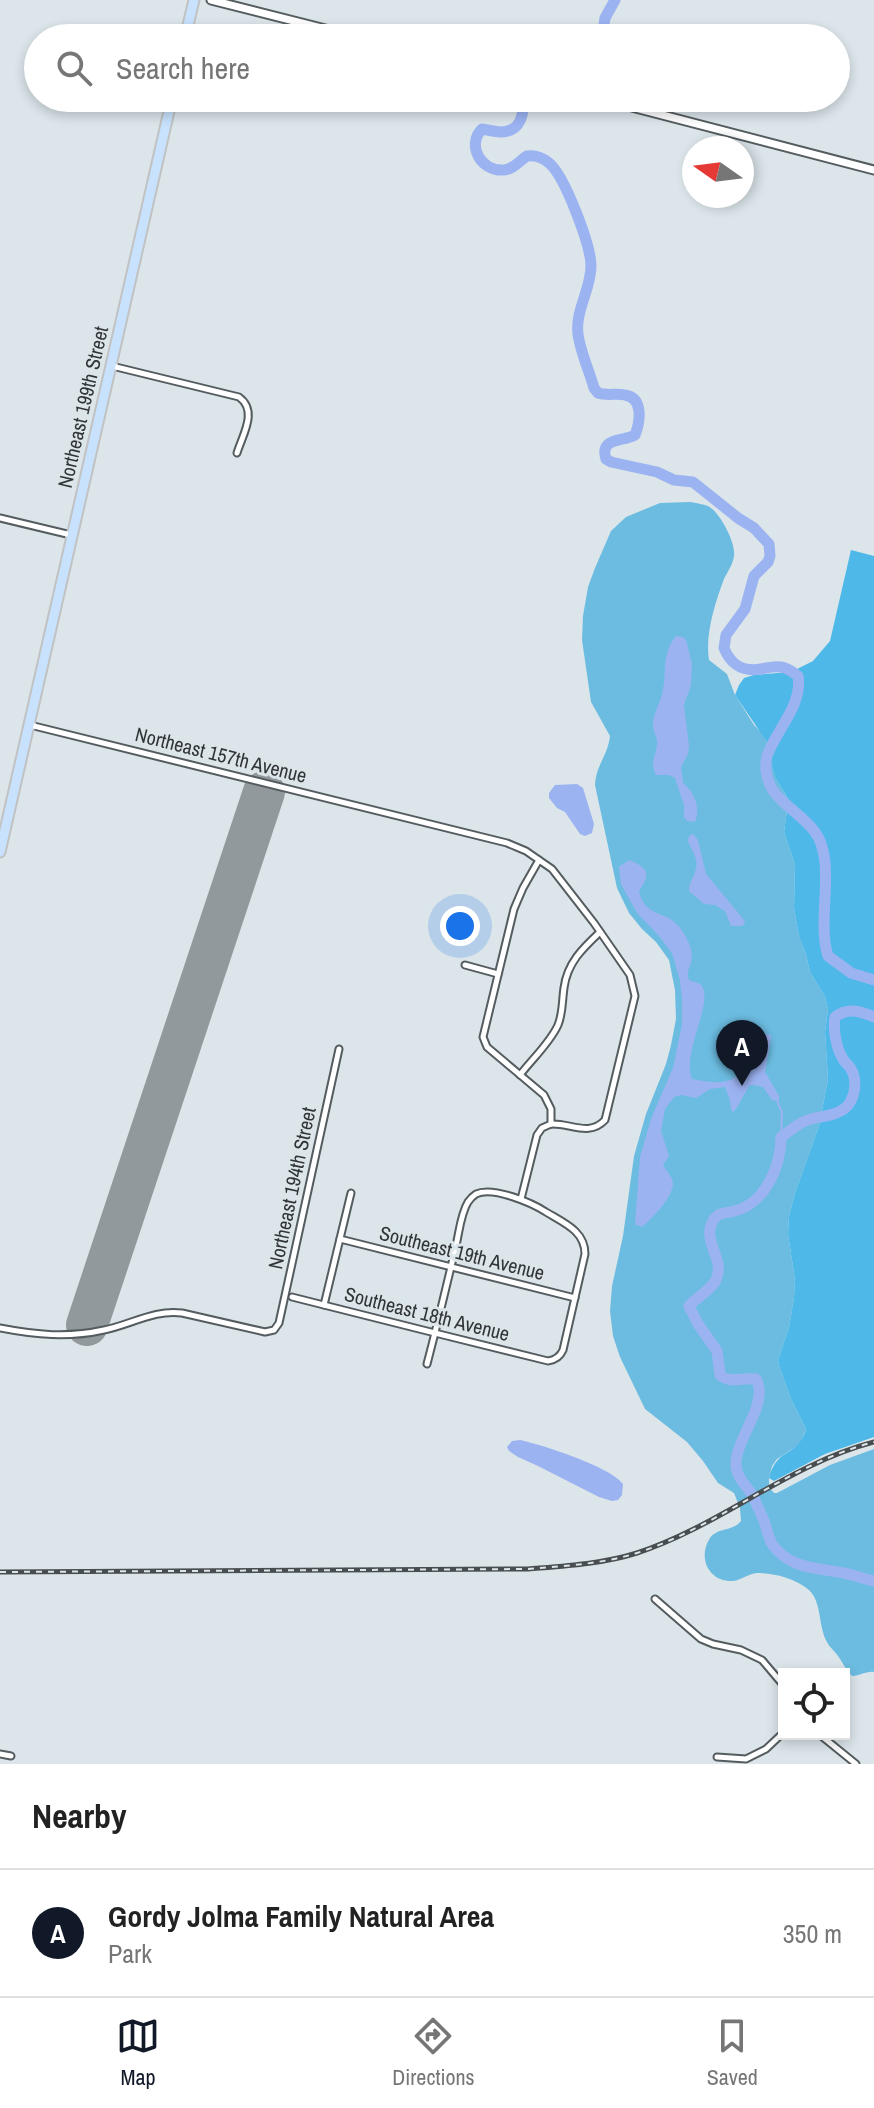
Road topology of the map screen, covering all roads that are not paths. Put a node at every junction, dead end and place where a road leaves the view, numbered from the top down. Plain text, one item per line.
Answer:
1 (194, 0) edge
2 (211, 0) edge
3 (188, 24) edge
4 (306, 24) edge
5 (169, 112) edge
6 (651, 112) edge
7 (874, 170) edge
8 (111, 366) junction
9 (237, 453) dead end
10 (0, 518) edge
11 (72, 535) junction
12 (29, 725) junction
13 (0, 852) edge
14 (539, 860) junction
15 (600, 932) junction
16 (465, 965) dead end
17 (498, 974) junction
18 (339, 1049) dead end
19 (520, 1075) junction
20 (551, 1124) junction
21 (351, 1193) dead end
22 (521, 1199) junction
23 (340, 1239) junction
24 (451, 1267) junction
25 (292, 1297) dead end
26 (575, 1298) junction
27 (324, 1305) junction
28 (0, 1328) edge
29 (435, 1333) junction
30 (427, 1364) dead end
31 (655, 1599) dead end
32 (778, 1679) edge
33 (778, 1738) edge
34 (826, 1740) edge
35 (0, 1754) edge
36 (11, 1756) dead end
37 (717, 1757) dead end
38 (856, 1764) edge

1 - 3 main road
2 - 4 street
5 - 8 main road, Northeast 199th Street
6 - 7 street
8 - 9 street
8 - 11 main road, Northeast 199th Street
10 - 11 street
11 - 12 main road, Northeast 199th Street
12 - 13 main road, Northeast 199th Street
12 - 14 street, Northeast 157th Avenue
14 - 15 street, Northeast 157th Avenue
14 - 17 street
15 - 19 street
15 - 20 street, Northeast 157th Avenue
16 - 17 street
17 - 19 street
18 - 28 street, Northeast 194th Street
19 - 20 street
20 - 22 street
21 - 23 street
22 - 24 street
22 - 26 street
23 - 24 street, Southeast 19th Avenue
23 - 27 street
24 - 26 street, Southeast 19th Avenue
24 - 29 street
25 - 27 street, Southeast 18th Avenue
26 - 29 street, Southeast 18th Avenue
27 - 29 street, Southeast 18th Avenue
29 - 30 street
31 - 32 street
33 - 37 street
34 - 38 street
35 - 36 street

